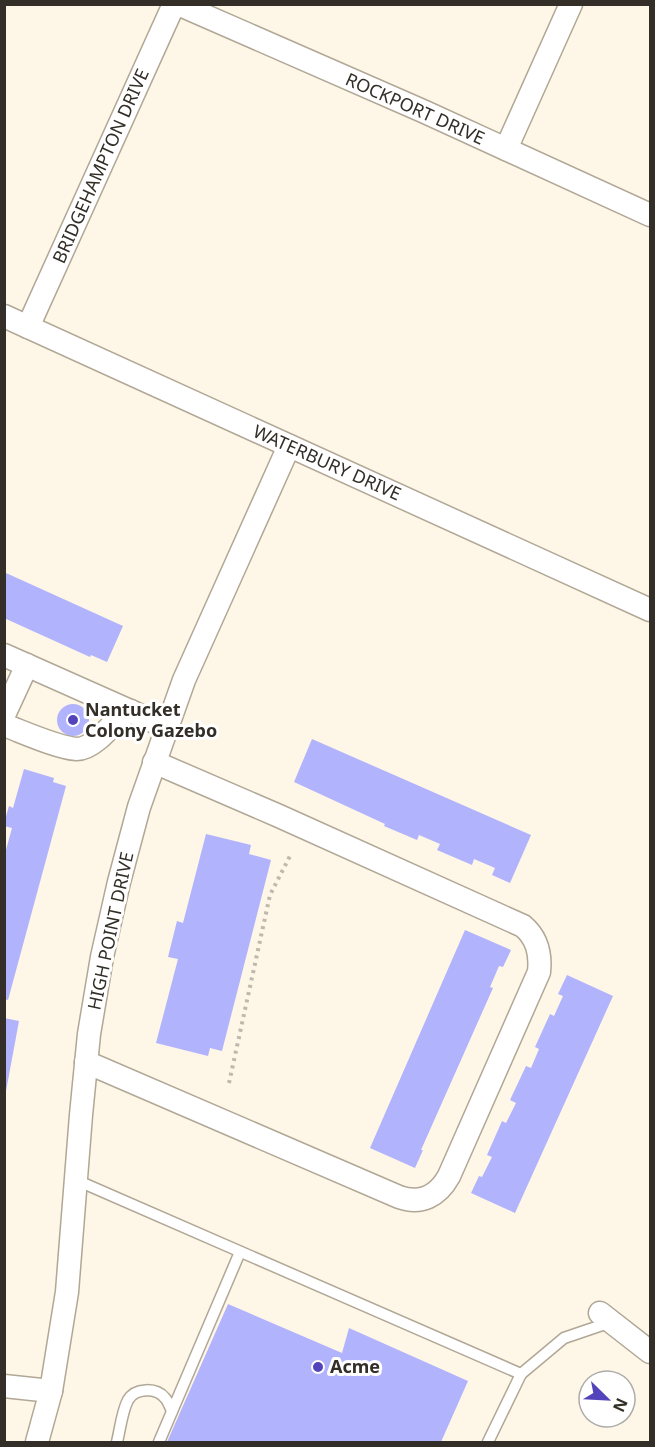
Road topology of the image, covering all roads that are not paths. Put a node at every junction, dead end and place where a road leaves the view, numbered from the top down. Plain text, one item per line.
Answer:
1 (176, 4) edge
2 (571, 4) edge
3 (506, 149) junction
4 (651, 215) edge
5 (4, 316) edge
6 (28, 327) junction
7 (289, 446) junction
8 (651, 610) edge
9 (4, 655) edge
10 (27, 665) junction
11 (131, 711) junction
12 (4, 715) edge
13 (4, 725) edge
14 (166, 727) junction
15 (154, 762) junction
16 (86, 1062) junction
17 (76, 1180) junction
18 (240, 1252) junction
19 (605, 1317) joint
20 (651, 1352) edge
21 (521, 1374) junction
22 (6, 1385) edge
23 (51, 1391) junction
24 (172, 1411) junction
25 (37, 1443) edge
26 (117, 1443) edge
27 (159, 1443) edge
28 (488, 1443) edge

1 - 3 street, ROCKPORT DRIVE
1 - 6 street, BRIDGEHAMPTON DRIVE
2 - 3 street
3 - 4 street, ROCKPORT DRIVE
5 - 6 street, WATERBURY DRIVE
6 - 7 street, WATERBURY DRIVE
7 - 8 street, WATERBURY DRIVE
7 - 14 street, HIGH POINT DRIVE
9 - 10 street
10 - 11 street
10 - 12 street
11 - 13 street
11 - 14 street
14 - 15 street, HIGH POINT DRIVE
15 - 16 street, HIGH POINT DRIVE
15 - 16 street
16 - 17 street, HIGH POINT DRIVE
17 - 18 lane
17 - 23 street, HIGH POINT DRIVE
18 - 21 lane
18 - 24 lane
19 - 20 street
19 - 21 lane
21 - 28 lane
22 - 23 street
23 - 25 street, HIGH POINT DRIVE
24 - 26 lane
24 - 27 lane

